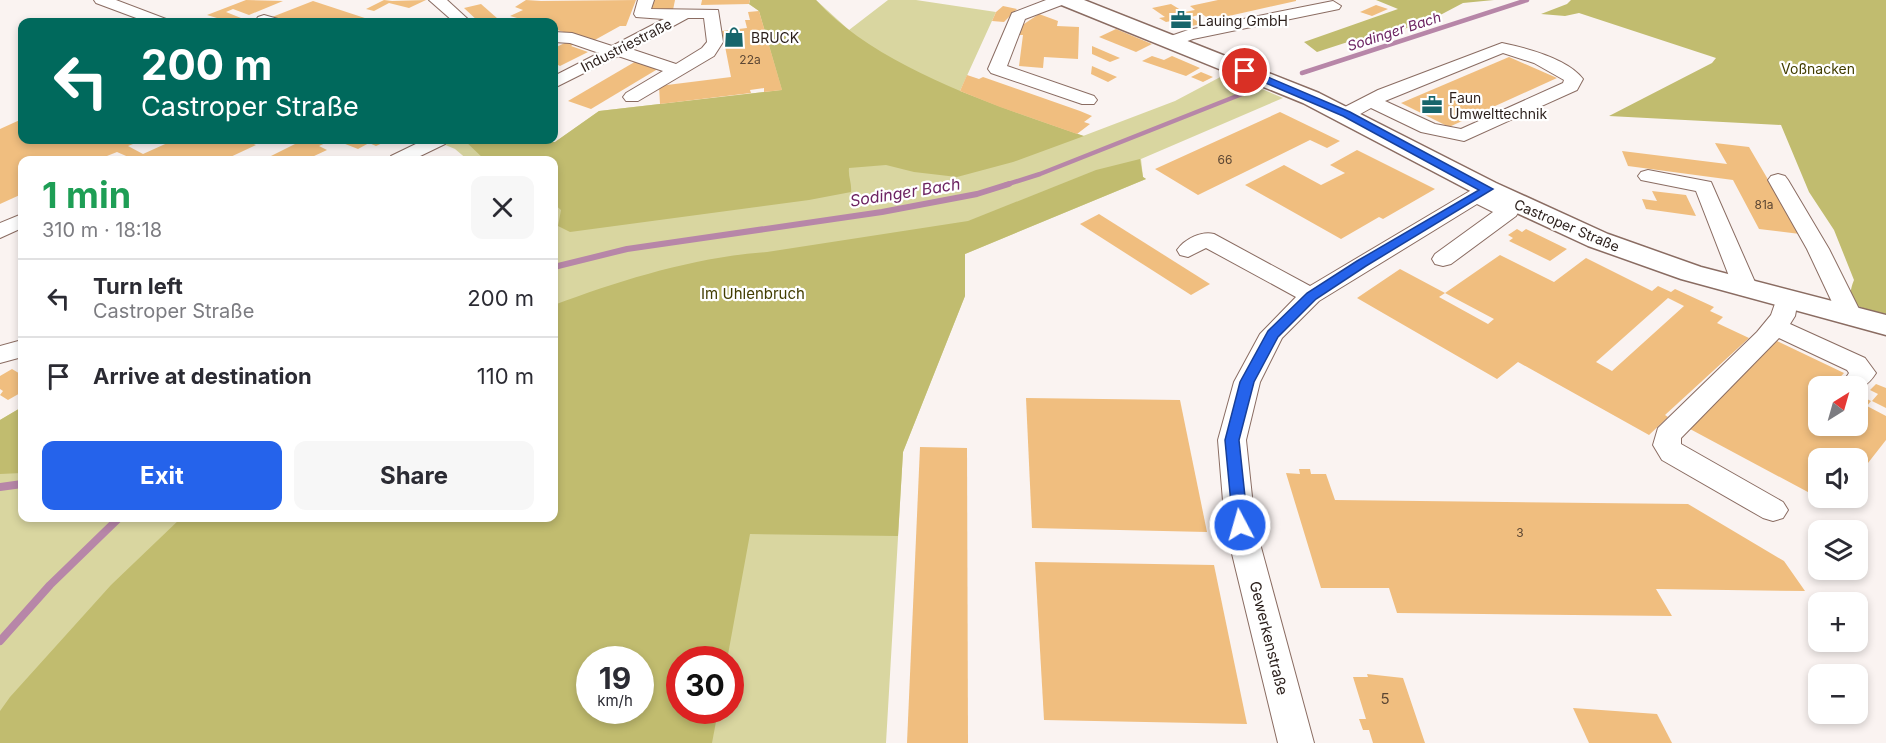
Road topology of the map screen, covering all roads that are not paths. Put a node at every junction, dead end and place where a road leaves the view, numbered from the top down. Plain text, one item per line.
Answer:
1 (437, 0) edge
2 (1063, 0) edge
3 (116, 2) edge
4 (1333, 6) dead end
5 (644, 7) edge
6 (687, 7) edge
7 (151, 18) edge
8 (456, 18) edge
9 (648, 34) junction
10 (558, 37) edge
11 (1172, 42) junction
12 (615, 51) junction
13 (677, 70) junction
14 (558, 81) edge
15 (632, 97) dead end
16 (1088, 100) dead end
17 (1372, 101) junction
18 (1346, 114) junction
19 (430, 144) edge
20 (406, 156) edge
21 (1648, 176) dead end
22 (1778, 180) dead end
23 (1482, 193) junction
24 (18, 222) edge
25 (0, 231) edge
26 (1188, 250) dead end
27 (1443, 259) dead end
28 (1746, 289) junction
29 (1311, 296) junction
30 (1786, 300) junction
31 (1851, 317) junction
32 (1886, 326) edge
33 (1775, 327) junction
34 (18, 349) edge
35 (0, 355) edge
36 (1860, 376) edge
37 (1773, 510) dead end
38 (1296, 743) edge

1 - 8 street
2 - 11 main road, Castroper Straße
2 - 16 street
3 - 7 street
4 - 11 street
5 - 6 street
5 - 9 street
6 - 9 street, Industriestraße
6 - 13 street
9 - 12 street, Industriestraße
10 - 12 street
11 - 18 main road, Castroper Straße
12 - 13 street
12 - 14 street, Industriestraße
13 - 15 street
17 - 17 street
17 - 18 street
18 - 23 main road, Castroper Straße
19 - 20 street
21 - 28 street
22 - 31 street
23 - 27 street
23 - 28 main road, Castroper Straße
23 - 29 street, Gewerkenstraße
24 - 25 street
26 - 29 street
28 - 30 main road, Castroper Straße
29 - 38 street, Gewerkenstraße
30 - 31 main road, Castroper Straße
30 - 33 street
31 - 32 main road, Castroper Straße
33 - 36 street
33 - 37 street
34 - 35 street

